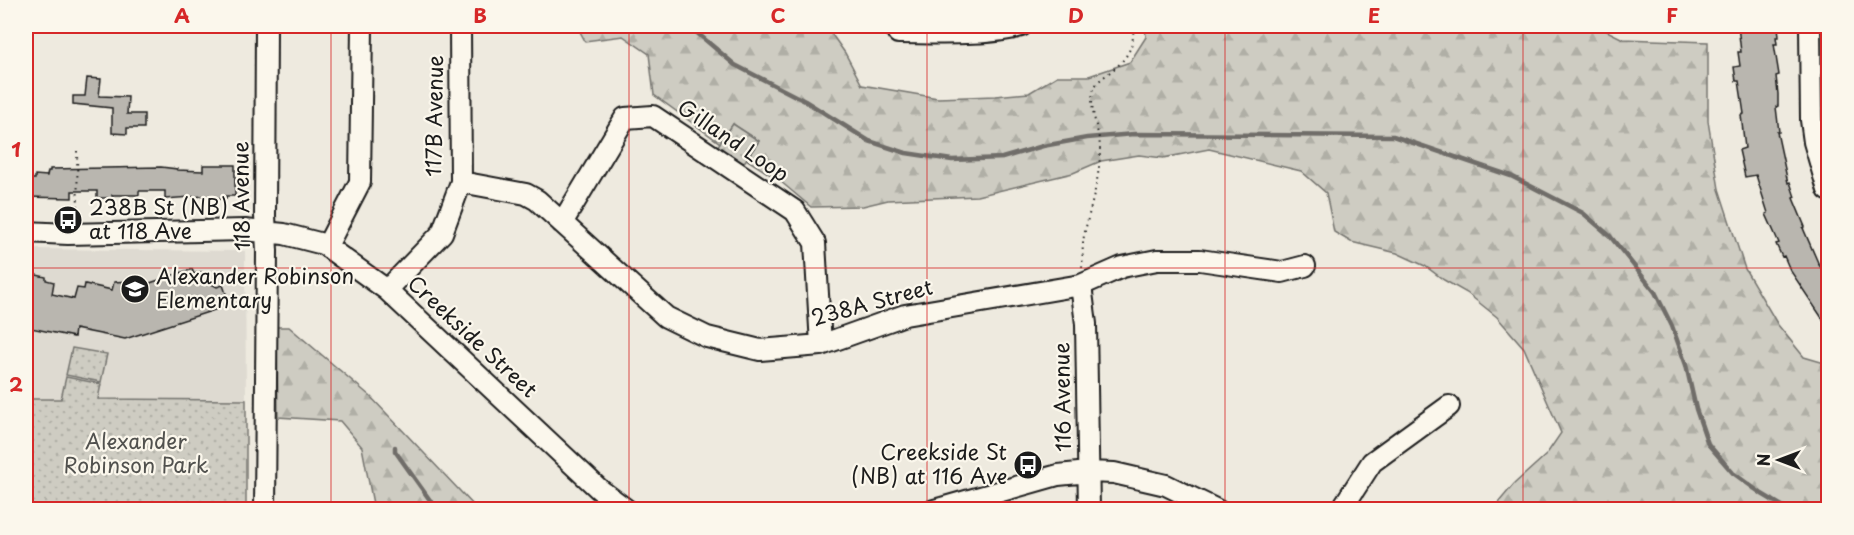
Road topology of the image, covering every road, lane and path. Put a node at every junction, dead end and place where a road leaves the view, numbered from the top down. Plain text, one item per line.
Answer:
1 (266, 26) edge
2 (362, 26) edge
3 (460, 26) edge
4 (1022, 26) edge
5 (1133, 26) edge
6 (1810, 26) edge
7 (942, 29) edge
8 (898, 33) dead end
9 (77, 151) dead end
10 (461, 182) junction
11 (1828, 190) edge
12 (562, 223) junction
13 (266, 231) junction
14 (26, 232) edge
15 (78, 234) junction
16 (327, 246) junction
17 (1305, 266) dead end
18 (1081, 285) junction
19 (387, 290) junction
20 (821, 345) junction
21 (1449, 406) dead end
22 (1089, 472) junction
23 (265, 510) edge
24 (627, 510) edge
25 (934, 510) edge
26 (1089, 510) edge
27 (1217, 510) edge
28 (1341, 510) edge

1 - 13 street, 118 Avenue
2 - 16 street
3 - 10 street, 117B Avenue
4 - 7 street
5 - 18 path
6 - 11 street
7 - 8 street
9 - 15 path
10 - 12 street, 238A Street
10 - 19 street, 117B Avenue
12 - 20 street, 238A Street
12 - 20 street, Gilland Loop
13 - 15 street, Creekside Street
13 - 16 street, Creekside Street
13 - 23 street, 118 Avenue
14 - 15 street, Creekside Street
16 - 19 street, Creekside Street
17 - 18 street, 238A Street
18 - 20 street, 238A Street
18 - 22 street, 116 Avenue
19 - 24 street, Creekside Street
21 - 28 street
22 - 25 street
22 - 26 street, 116 Avenue
22 - 27 street

